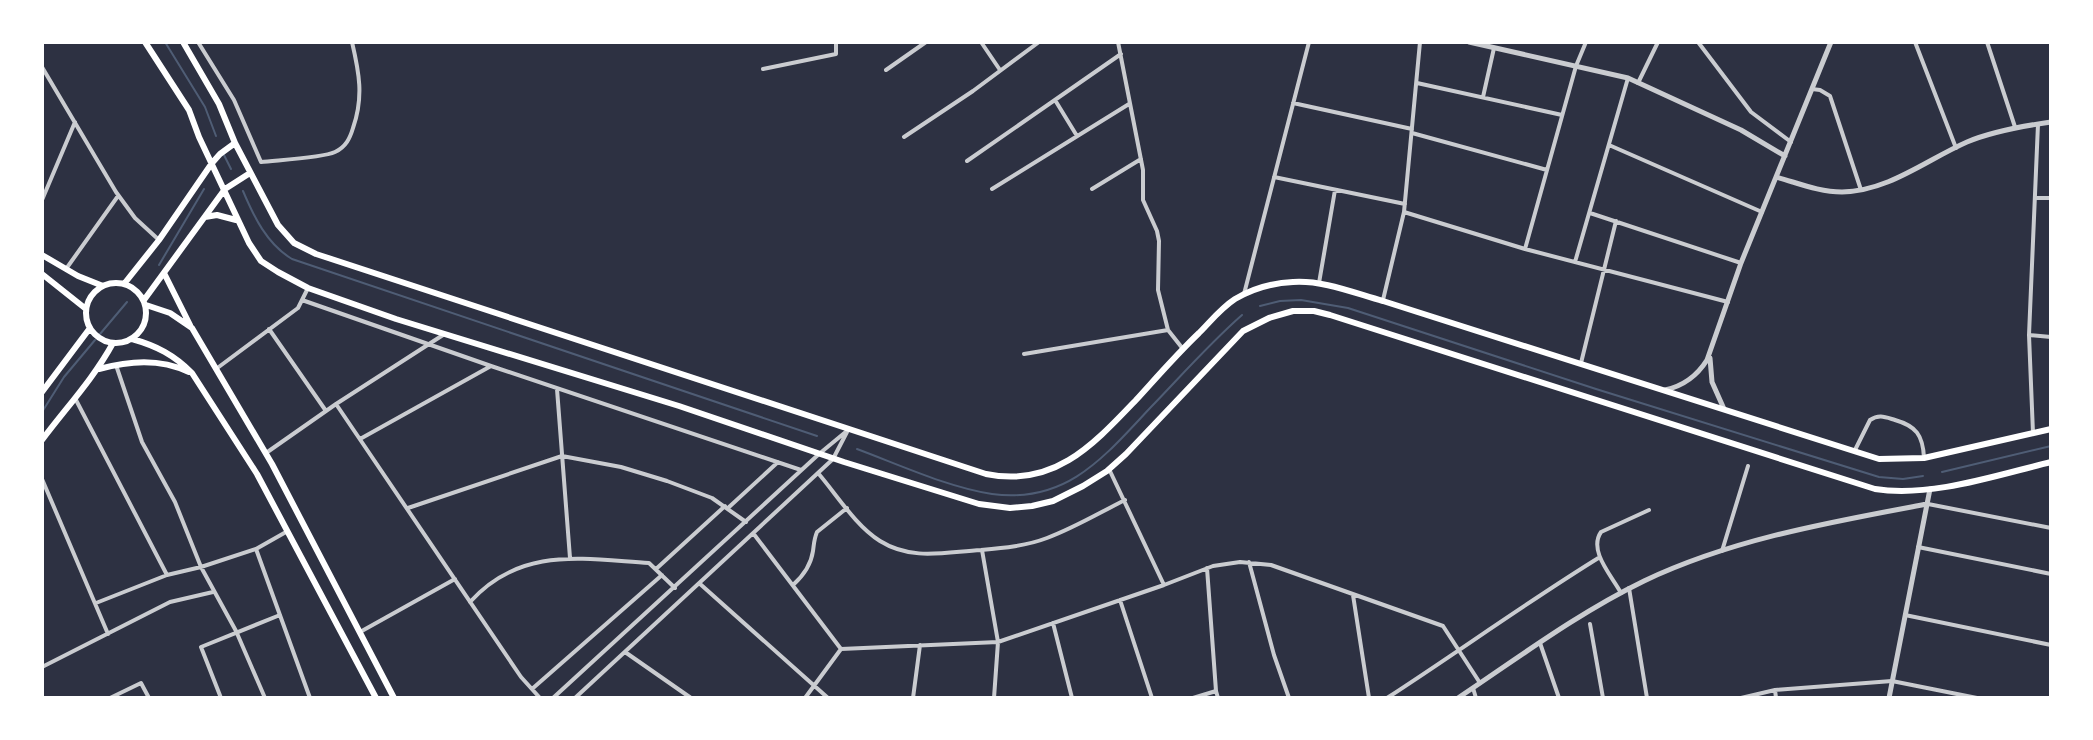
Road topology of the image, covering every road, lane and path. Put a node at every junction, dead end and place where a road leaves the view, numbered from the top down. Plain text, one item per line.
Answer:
1 (145, 42) edge
2 (183, 42) edge
3 (198, 42) edge
4 (352, 42) edge
5 (836, 42) edge
6 (926, 42) edge
7 (981, 42) edge
8 (1039, 42) edge
9 (1118, 42) edge
10 (1309, 42) edge
11 (1420, 42) edge
12 (1469, 42) edge
13 (1586, 42) edge
14 (1658, 42) edge
15 (1698, 42) edge
16 (1822, 42) edge
17 (1915, 42) edge
18 (1987, 42) edge
19 (1830, 44) edge
20 (1494, 48) junction
21 (1121, 54) junction
22 (1576, 66) junction
23 (42, 67) edge
24 (763, 69) dead end
25 (886, 70) dead end
26 (1001, 70) junction
27 (1628, 78) junction
28 (1417, 83) junction
29 (1638, 83) junction
30 (1812, 89) junction
31 (1483, 97) junction
32 (1055, 100) junction
33 (1130, 103) junction
34 (1293, 103) junction
35 (1562, 115) junction
36 (75, 122) junction
37 (2051, 122) edge
38 (2038, 124) junction
39 (2015, 127) junction
40 (1412, 131) junction
41 (1078, 136) junction
42 (904, 137) dead end
43 (1791, 142) junction
44 (235, 143) junction
45 (1609, 145) junction
46 (1956, 148) junction
47 (1785, 156) junction
48 (1141, 159) junction
49 (967, 161) dead end
50 (212, 163) junction
51 (1547, 170) junction
52 (250, 173) junction
53 (1274, 177) junction
54 (1776, 177) junction
55 (225, 189) junction
56 (992, 189) dead end
57 (1092, 189) dead end
58 (1335, 190) junction
59 (1861, 190) junction
60 (118, 195) junction
61 (2035, 198) junction
62 (2051, 198) edge
63 (42, 200) edge
64 (1405, 204) junction
65 (1404, 212) junction
66 (1762, 212) junction
67 (1590, 213) junction
68 (205, 217) junction
69 (237, 221) junction
70 (1616, 221) junction
71 (159, 240) junction
72 (1525, 249) junction
73 (42, 255) edge
74 (1575, 262) junction
75 (1741, 263) junction
76 (66, 269) junction
77 (1604, 270) junction
78 (164, 273) junction
79 (42, 274) edge
80 (1319, 283) junction
81 (124, 284) junction
82 (103, 286) junction
83 (308, 288) junction
84 (1244, 294) junction
85 (302, 300) junction
86 (1383, 301) junction
87 (145, 302) junction
88 (1728, 302) junction
89 (86, 309) junction
90 (90, 328) junction
91 (192, 328) junction
92 (269, 329) junction
93 (1168, 330) junction
94 (443, 335) junction
95 (2029, 335) junction
96 (2051, 337) edge
97 (132, 339) junction
98 (113, 343) junction
99 (427, 344) junction
100 (1183, 349) junction
101 (1710, 353) junction
102 (1024, 354) dead end
103 (1581, 364) junction
104 (116, 365) junction
105 (491, 366) junction
106 (99, 369) junction
107 (216, 369) junction
108 (192, 373) junction
109 (557, 388) junction
110 (1662, 390) junction
111 (42, 391) edge
112 (74, 397) junction
113 (336, 404) junction
114 (326, 411) junction
115 (1725, 411) junction
116 (2051, 429) edge
117 (848, 430) junction
118 (2033, 433) junction
119 (360, 439) junction
120 (42, 440) edge
121 (1854, 451) junction
122 (266, 453) junction
123 (819, 454) junction
124 (562, 456) junction
125 (1924, 458) junction
126 (833, 459) junction
127 (778, 462) junction
128 (2051, 462) edge
129 (1748, 466) dead end
130 (1109, 469) junction
131 (801, 470) junction
132 (818, 473) junction
133 (42, 479) edge
134 (1930, 489) junction
135 (1125, 500) junction
136 (1927, 504) junction
137 (727, 507) junction
138 (408, 508) junction
139 (847, 508) junction
140 (1649, 510) dead end
141 (746, 522) junction
142 (2051, 528) edge
143 (288, 531) junction
144 (753, 533) junction
145 (1918, 547) junction
146 (256, 549) junction
147 (982, 550) junction
148 (1722, 551) junction
149 (1600, 557) junction
150 (570, 558) junction
151 (1249, 562) junction
152 (201, 567) junction
153 (1207, 568) junction
154 (656, 569) junction
155 (2051, 574) edge
156 (167, 575) junction
157 (662, 575) junction
158 (455, 579) junction
159 (699, 583) junction
160 (793, 585) junction
161 (1164, 585) junction
162 (675, 588) junction
163 (1629, 588) junction
164 (213, 592) junction
165 (1621, 593) junction
166 (1353, 595) junction
167 (1120, 600) junction
168 (470, 602) junction
169 (96, 603) junction
170 (280, 615) junction
171 (1905, 615) junction
172 (1053, 623) junction
173 (1590, 624) dead end
174 (236, 631) junction
175 (360, 632) junction
176 (108, 634) junction
177 (998, 642) junction
178 (1540, 643) junction
179 (920, 645) junction
180 (2051, 645) edge
181 (841, 649) junction
182 (1459, 651) junction
183 (625, 652) junction
184 (42, 667) edge
185 (1892, 681) junction
186 (1480, 683) junction
187 (813, 687) junction
188 (1473, 688) junction
189 (532, 689) junction
190 (1775, 690) junction
191 (1216, 691) junction
192 (1967, 697) edge
193 (110, 698) edge
194 (149, 698) edge
195 (221, 698) edge
196 (265, 698) edge
197 (310, 698) edge
198 (376, 698) edge
199 (394, 698) edge
200 (540, 698) edge
201 (553, 698) edge
202 (575, 698) edge
203 (691, 698) edge
204 (805, 698) edge
205 (828, 698) edge
206 (913, 698) edge
207 (994, 698) edge
208 (1072, 698) edge
209 (1152, 698) edge
210 (1193, 698) edge
211 (1218, 698) edge
212 (1289, 698) edge
213 (1369, 698) edge
214 (1387, 698) edge
215 (1458, 698) edge
216 (1476, 698) edge
217 (1559, 698) edge
218 (1603, 698) edge
219 (1647, 698) edge
220 (1741, 698) edge
221 (1776, 698) edge
222 (1889, 698) edge
223 (1977, 698) edge

1 - 50 main road
2 - 44 main road
3 - 4 street
5 - 24 street
6 - 25 street
7 - 26 street
8 - 26 street
9 - 21 street
10 - 34 street
11 - 28 street
12 - 20 street
13 - 22 street
14 - 29 street
15 - 43 street
16 - 19 street
17 - 46 street
18 - 39 street
19 - 30 street
20 - 22 street
20 - 31 street
21 - 32 street
21 - 33 street
22 - 27 street
22 - 35 street
23 - 36 street
26 - 42 street
27 - 29 street
27 - 45 street
28 - 31 street
28 - 40 street
29 - 47 street
30 - 43 street
30 - 59 street
31 - 35 street
32 - 41 street
32 - 49 street
33 - 41 street
33 - 48 street
34 - 40 street
34 - 53 street
35 - 51 street
36 - 60 street
36 - 63 street
37 - 38 street
38 - 39 street
38 - 61 street
39 - 46 street
40 - 51 street
40 - 64 street
41 - 56 street
43 - 47 street
44 - 50 main road
44 - 52 main road
45 - 66 street
45 - 67 street
46 - 59 street
47 - 54 street
48 - 57 street
48 - 93 street
50 - 55 main road
50 - 71 main road
51 - 72 street
52 - 55 main road
52 - 117 main road
53 - 58 street
53 - 84 street
54 - 59 street
54 - 66 street
55 - 68 main road
55 - 69 main road
58 - 64 street
58 - 80 street
60 - 71 street
60 - 76 street
61 - 62 street
61 - 95 street
64 - 65 street
65 - 72 street
65 - 86 street
66 - 75 street
67 - 70 street
67 - 74 street
68 - 69 main road
68 - 78 main road
69 - 83 main road
70 - 75 street
70 - 77 street
71 - 81 main road
72 - 74 street
73 - 76 main road
74 - 77 street
75 - 88 street
76 - 82 main road
77 - 88 street
77 - 103 street
78 - 87 main road
78 - 91 main road
79 - 89 main road
80 - 84 main road
80 - 86 main road
81 - 82 main road
81 - 87 main road
82 - 89 main road
83 - 85 street
83 - 94 main road
84 - 100 main road
85 - 92 street
85 - 99 street
86 - 103 main road
87 - 91 main road
87 - 97 main road
88 - 101 street
89 - 90 main road
90 - 98 main road
90 - 111 main road
91 - 107 main road
92 - 107 street
92 - 114 street
93 - 100 street
93 - 102 street
94 - 99 street
94 - 123 main road
95 - 96 street
95 - 118 street
97 - 98 main road
97 - 108 main road
98 - 106 main road
99 - 105 street
99 - 113 street
100 - 117 main road
101 - 110 street
101 - 115 street
103 - 110 main road
104 - 106 main road
104 - 108 main road
104 - 152 street
105 - 109 street
105 - 119 street
106 - 112 main road
107 - 122 main road
108 - 143 main road
109 - 124 street
109 - 127 street
110 - 115 main road
112 - 120 main road
112 - 156 street
113 - 114 street
113 - 119 street
114 - 122 street
115 - 121 main road
116 - 118 main road
117 - 123 street
117 - 126 street
118 - 125 main road
119 - 138 street
121 - 125 main road
121 - 125 street
122 - 175 main road
123 - 126 main road
123 - 131 street
124 - 137 street
124 - 138 street
124 - 150 street
126 - 130 main road
126 - 132 street
127 - 131 street
127 - 137 street
128 - 134 main road
129 - 148 street
130 - 134 main road
130 - 135 street
131 - 141 street
132 - 139 street
132 - 144 street
133 - 169 street
134 - 136 street
135 - 147 street
135 - 161 street
136 - 142 street
136 - 145 street
136 - 148 street
137 - 141 street
137 - 154 street
138 - 158 street
139 - 147 street
139 - 160 street
140 - 149 street
141 - 162 street
143 - 146 street
143 - 198 main road
144 - 159 street
144 - 160 street
145 - 155 street
145 - 171 street
146 - 152 street
146 - 170 street
147 - 177 street
148 - 163 street
149 - 165 street
149 - 182 street
150 - 154 street
150 - 168 street
151 - 153 street
151 - 166 street
151 - 212 street
152 - 156 street
152 - 164 street
153 - 161 street
153 - 191 street
154 - 157 street
156 - 169 street
157 - 162 street
157 - 189 street
158 - 168 street
158 - 175 street
159 - 183 street
159 - 187 street
160 - 181 street
161 - 167 street
162 - 201 street
163 - 165 street
163 - 219 street
164 - 174 street
164 - 176 street
165 - 178 street
166 - 182 street
166 - 213 street
167 - 172 street
167 - 209 street
168 - 189 street
169 - 176 street
170 - 174 street
170 - 197 street
171 - 180 street
171 - 185 street
172 - 177 street
172 - 208 street
173 - 218 street
174 - 195 street
174 - 196 street
175 - 199 main road
176 - 184 street
177 - 179 street
177 - 207 street
178 - 186 street
178 - 217 street
179 - 181 street
179 - 206 street
181 - 187 street
182 - 186 street
182 - 214 street
183 - 202 street
183 - 203 street
185 - 190 street
185 - 192 street
185 - 222 street
186 - 188 street
187 - 204 street
187 - 205 street
188 - 215 street
188 - 216 street
189 - 200 street
190 - 220 street
190 - 221 street
191 - 210 street
191 - 211 street
192 - 223 street
193 - 194 street

